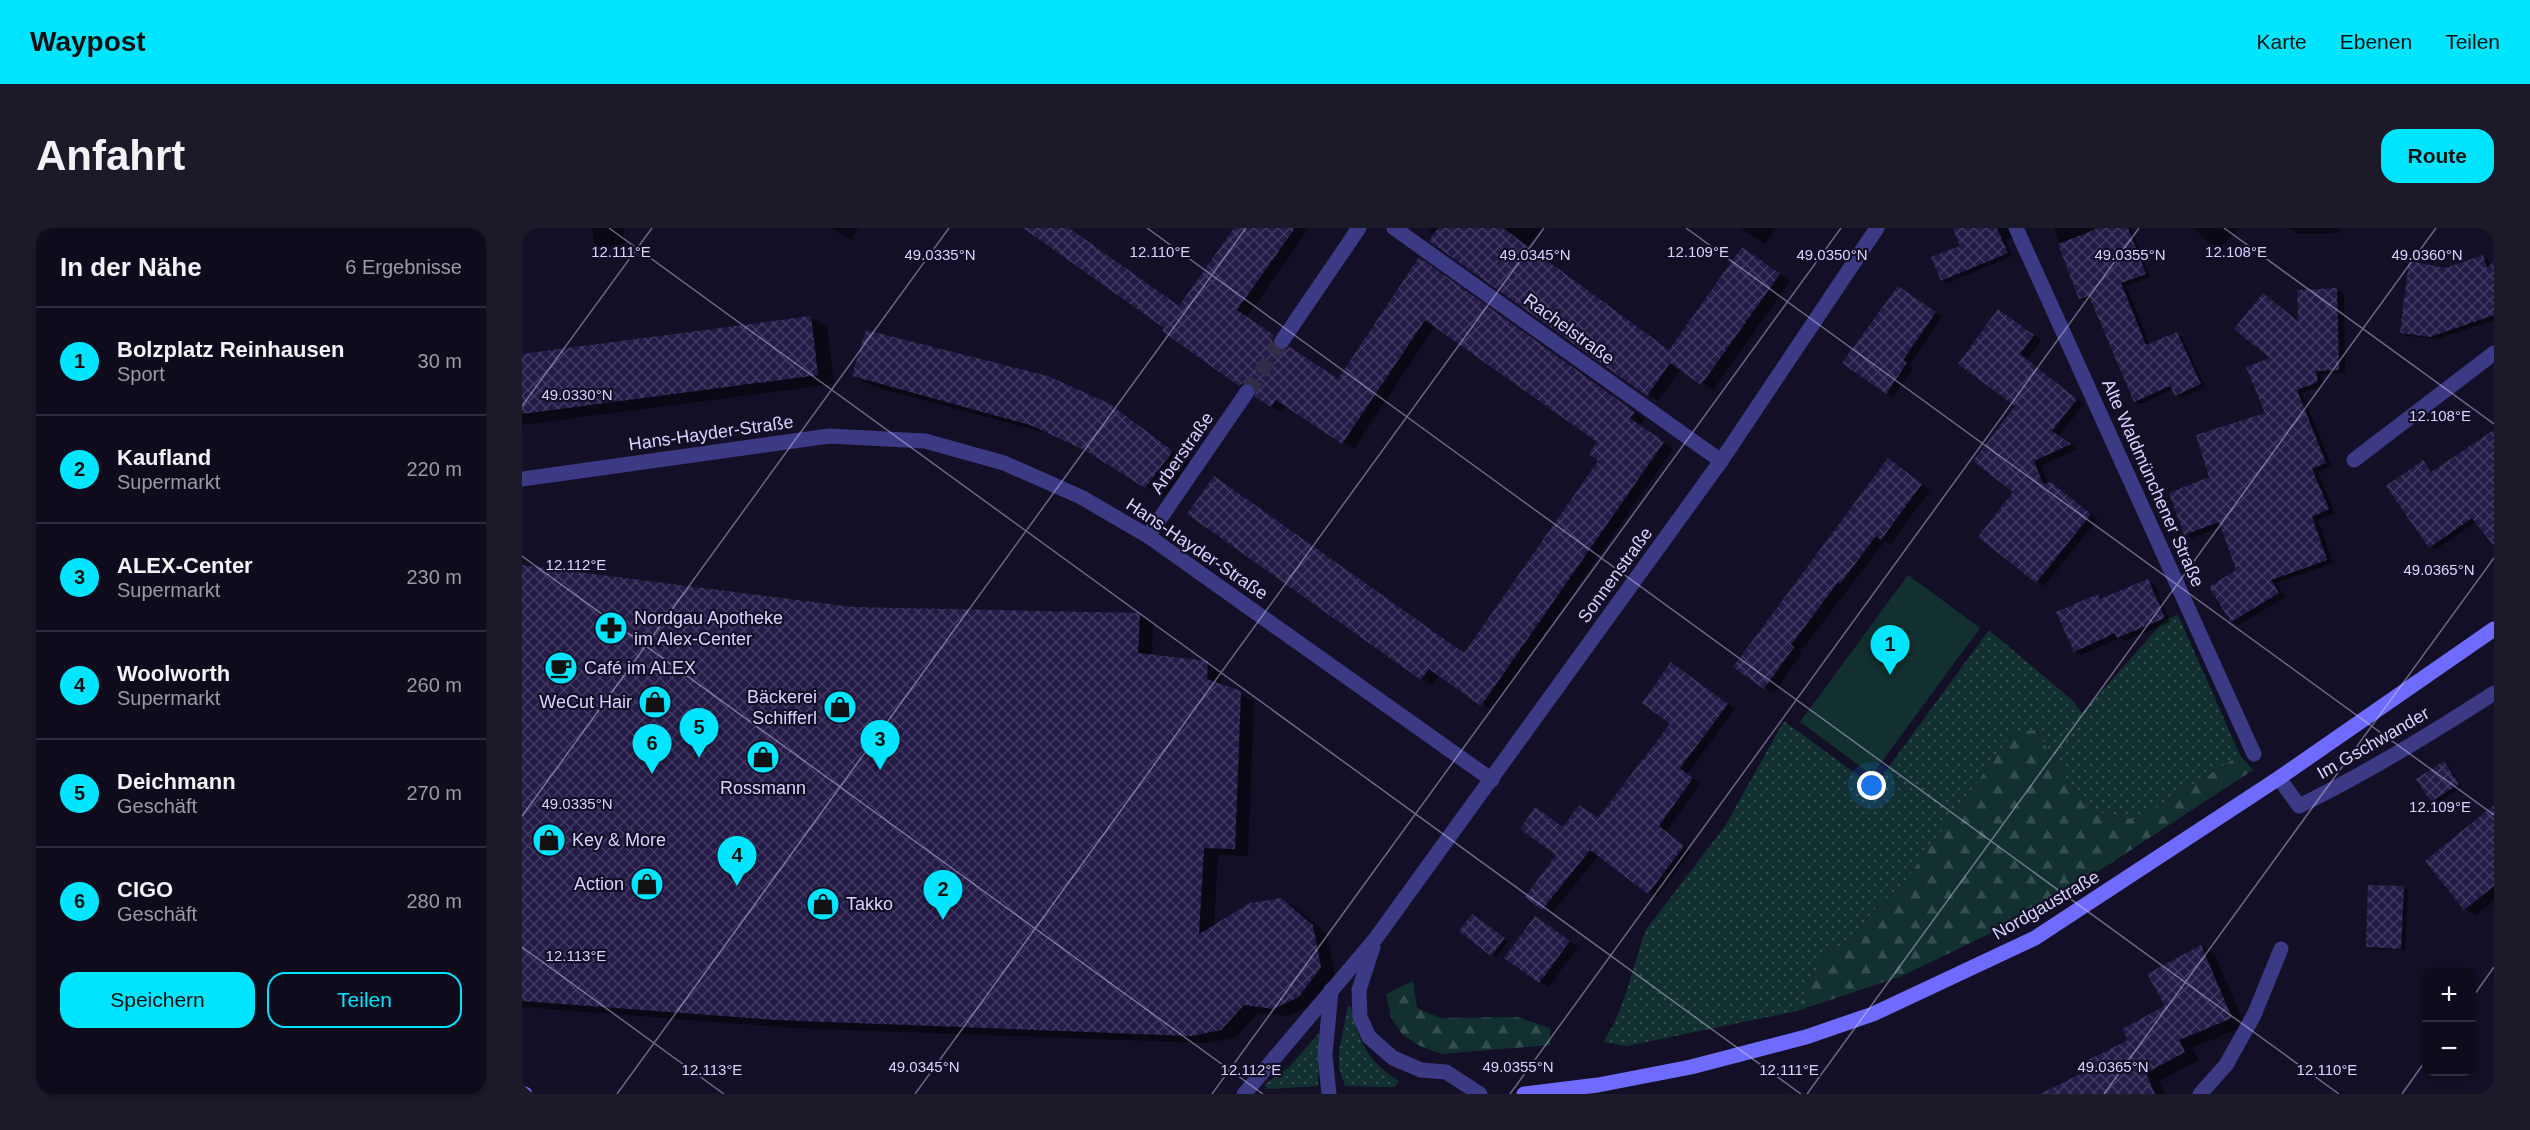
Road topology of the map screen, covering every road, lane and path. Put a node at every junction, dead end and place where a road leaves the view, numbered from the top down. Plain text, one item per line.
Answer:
1 (1359, 228) edge
2 (1394, 228) edge
3 (1877, 228) edge
4 (2016, 228) edge
5 (1282, 341) tunnel mouth
6 (2494, 353) edge
7 (1247, 392) tunnel mouth
8 (2354, 460) dead end
9 (1720, 461) junction
10 (522, 479) edge
11 (1148, 536) junction
12 (2494, 629) edge
13 (2494, 693) edge
14 (2254, 754) dead end
15 (2279, 778) junction
16 (1491, 780) junction
17 (1376, 938) junction
18 (2281, 949) dead end
19 (1331, 990) junction
20 (1244, 1094) edge
21 (1329, 1094) edge
22 (1480, 1094) edge
23 (1524, 1094) edge
24 (2200, 1094) edge

1 - 5 street
2 - 9 street, Rachelstraße
3 - 9 street, Sonnenstraße
4 - 14 street, Alte Waldmünchener Straße
6 - 8 street
7 - 11 street, Arberstraße
9 - 16 street, Sonnenstraße
10 - 11 street, Hans-Hayder-Straße
11 - 16 street, Hans-Hayder-Straße
12 - 15 main road, Nordgaustraße
13 - 15 street, Im Gschwander
15 - 23 main road, Nordgaustraße
16 - 17 street, Sonnenstraße
17 - 19 street, Sonnenstraße
17 - 22 street, Sonnenstraße
18 - 24 street
19 - 20 street, Sonnenstraße
19 - 21 street

